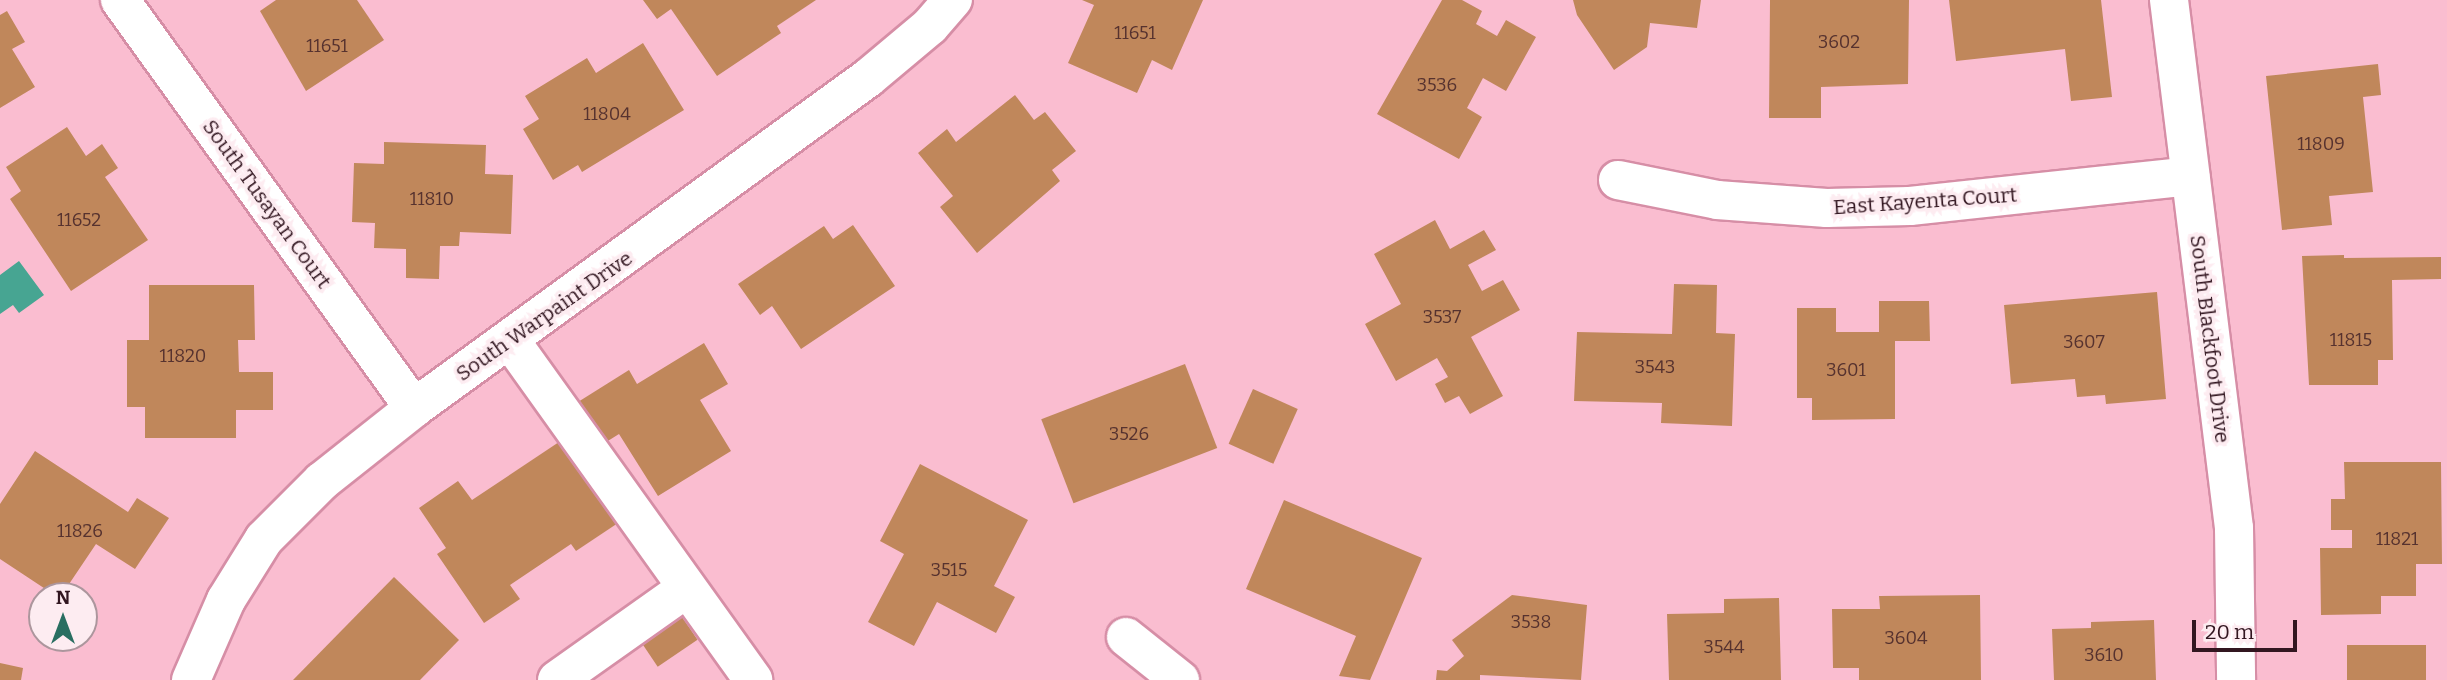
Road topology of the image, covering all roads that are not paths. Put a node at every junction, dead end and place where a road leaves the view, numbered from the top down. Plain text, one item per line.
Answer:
1 (120, 0) edge
2 (953, 0) edge
3 (2169, 0) edge
4 (2190, 176) junction
5 (1618, 180) dead end
6 (510, 340) junction
7 (414, 408) junction
8 (687, 588) junction
9 (1126, 637) dead end
10 (191, 680) edge
11 (557, 680) edge
12 (753, 680) edge
13 (1180, 680) edge
14 (2236, 680) edge

1 - 7 street, South Tusayan Court
2 - 6 street, South Warpaint Drive
3 - 4 street, South Blackfoot Drive
4 - 5 street, East Kayenta Court
4 - 14 street, South Blackfoot Drive
6 - 7 street, South Warpaint Drive
6 - 8 street
7 - 10 street, South Warpaint Drive
8 - 11 street
8 - 12 street
9 - 13 street

